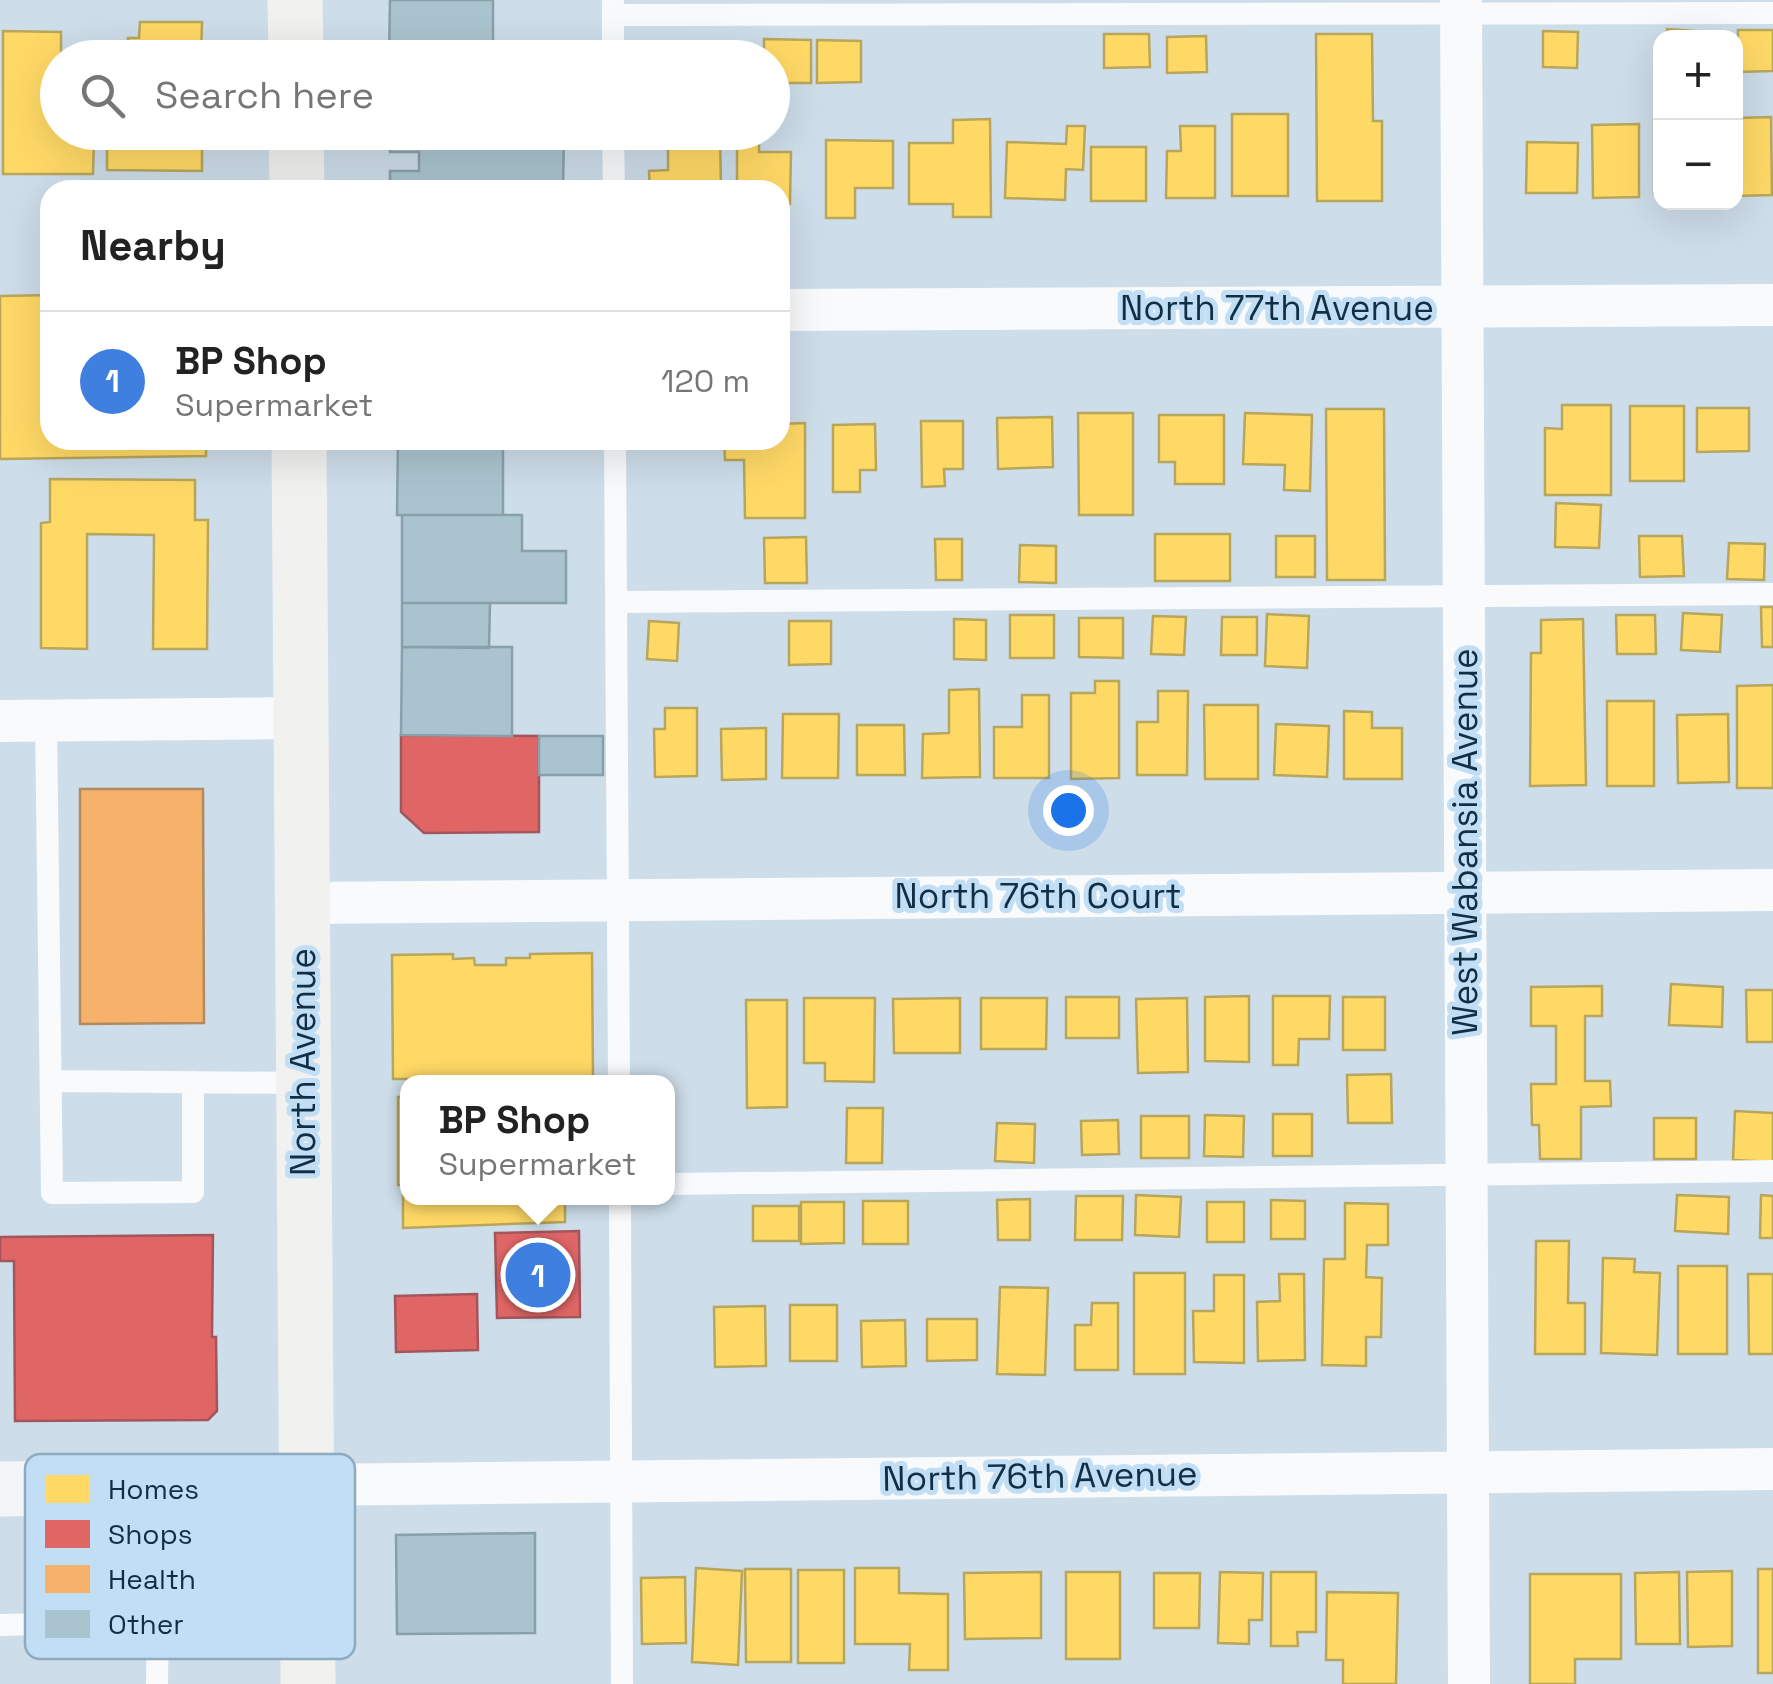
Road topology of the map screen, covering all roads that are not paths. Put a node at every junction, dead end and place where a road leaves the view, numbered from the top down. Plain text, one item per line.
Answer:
1 (295, 0) edge
2 (613, 7) edge
3 (1461, 7) edge
4 (1773, 13) edge
5 (296, 40) edge
6 (613, 40) edge
7 (296, 150) edge
8 (614, 150) edge
9 (297, 180) edge
10 (614, 180) edge
11 (1773, 305) edge
12 (1463, 307) junction
13 (790, 310) edge
14 (299, 450) edge
15 (616, 450) edge
16 (1773, 594) edge
17 (1464, 596) junction
18 (616, 602) junction
19 (301, 718) junction
20 (46, 720) junction
21 (0, 721) edge
22 (1773, 890) edge
23 (1465, 892) junction
24 (618, 900) junction
25 (302, 903) junction
26 (619, 1075) edge
27 (52, 1081) junction
28 (193, 1082) junction
29 (304, 1083) junction
30 (1773, 1172) edge
31 (1467, 1174) junction
32 (675, 1184) edge
33 (620, 1205) edge
34 (308, 1454) edge
35 (1773, 1469) edge
36 (1468, 1471) junction
37 (622, 1481) junction
38 (355, 1485) edge
39 (0, 1490) edge
40 (25, 1490) edge
41 (0, 1624) edge
42 (25, 1624) edge
43 (157, 1659) edge
44 (156, 1684) edge
45 (622, 1684) edge
46 (1469, 1684) edge

1 - 5 main road
2 - 3 lane
2 - 6 lane
3 - 4 lane
3 - 12 street, West Wabansia Avenue
7 - 9 main road
8 - 10 lane
11 - 12 street, North 77th Avenue
12 - 13 street, North 77th Avenue
12 - 17 street, West Wabansia Avenue
14 - 19 main road, North Avenue
15 - 18 lane
16 - 17 lane
17 - 18 lane
17 - 23 street, West Wabansia Avenue
18 - 24 lane
19 - 20 street
19 - 25 main road, North Avenue
20 - 21 street
20 - 27 lane
22 - 23 street, North 76th Court
23 - 24 street, North 76th Court
23 - 31 street, West Wabansia Avenue
24 - 25 street, North 76th Court
24 - 26 lane
25 - 29 main road, North Avenue
27 - 28 lane
27 - 28 lane
28 - 29 lane
29 - 34 main road, North Avenue
30 - 31 lane
31 - 32 lane
31 - 36 street, West Wabansia Avenue
33 - 37 lane
35 - 36 street, North 76th Avenue
36 - 37 street, North 76th Avenue
36 - 46 street, West Wabansia Avenue
37 - 38 street, North 76th Avenue
37 - 45 lane
39 - 40 street
41 - 42 lane
43 - 44 lane

